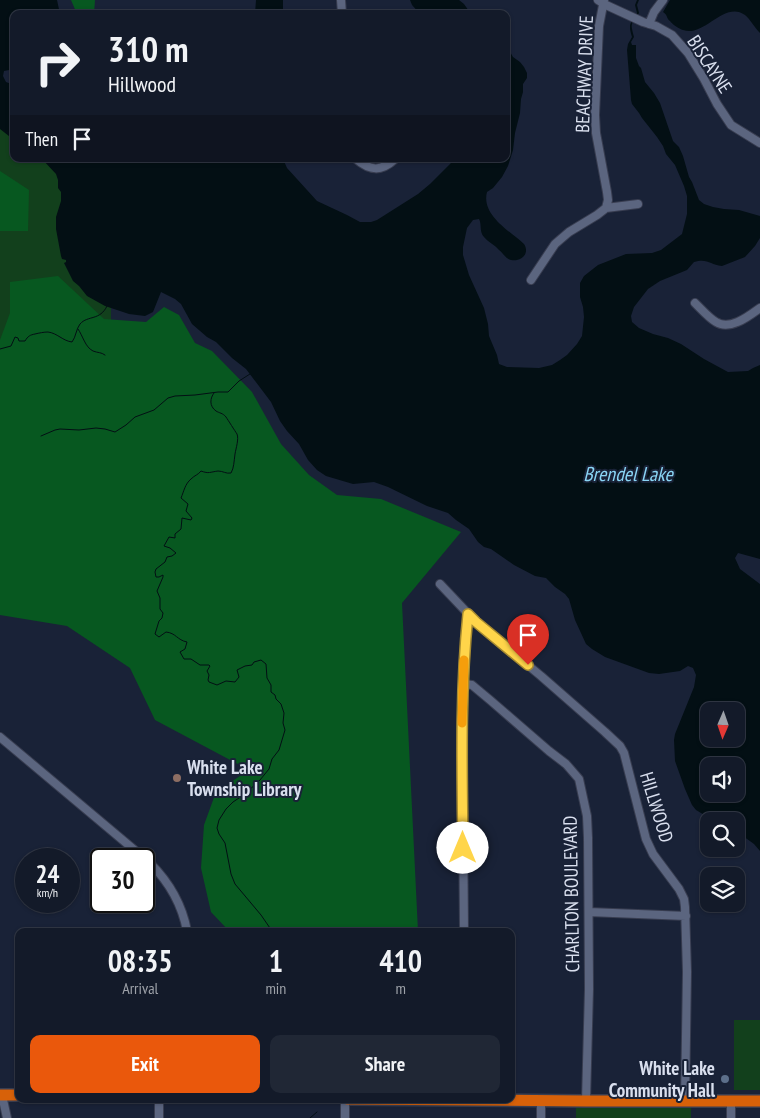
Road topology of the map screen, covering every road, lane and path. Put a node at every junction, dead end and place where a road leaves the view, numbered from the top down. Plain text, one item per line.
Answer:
1 (663, 0) edge
2 (601, 1) edge
3 (646, 23) junction
4 (760, 143) edge
5 (360, 162) edge
6 (391, 162) edge
7 (638, 204) dead end
8 (606, 208) junction
9 (531, 280) dead end
10 (695, 303) dead end
11 (760, 308) edge
12 (440, 584) dead end
13 (468, 614) junction
14 (463, 684) junction
15 (0, 738) edge
16 (589, 912) junction
17 (686, 916) junction
18 (186, 928) edge
19 (464, 928) edge
20 (1, 1095) edge
21 (15, 1095) edge
22 (515, 1100) edge
23 (540, 1101) junction
24 (586, 1101) junction
25 (685, 1101) junction
26 (731, 1102) junction
27 (760, 1102) edge
28 (159, 1103) edge
29 (346, 1103) edge
30 (7, 1118) edge
31 (160, 1118) edge
32 (345, 1118) edge
33 (541, 1118) edge
34 (731, 1118) edge

1 - 3 street
2 - 3 street, BISCAYNE
2 - 8 street, BEACHWAY DRIVE
3 - 4 street, BISCAYNE
5 - 6 street
7 - 8 street
8 - 9 street
10 - 11 street
12 - 13 street, HILLWOOD
13 - 14 street
13 - 17 street, HILLWOOD
14 - 16 street, CHARLTON BOULEVARD
14 - 19 street
15 - 18 street
16 - 17 street
16 - 24 street, CHARLTON BOULEVARD
17 - 25 street, HILLWOOD
20 - 21 highway
20 - 30 street
22 - 23 highway
23 - 24 highway
23 - 33 street
24 - 25 highway
25 - 26 highway
26 - 27 highway
26 - 34 street
28 - 31 street
29 - 32 street

